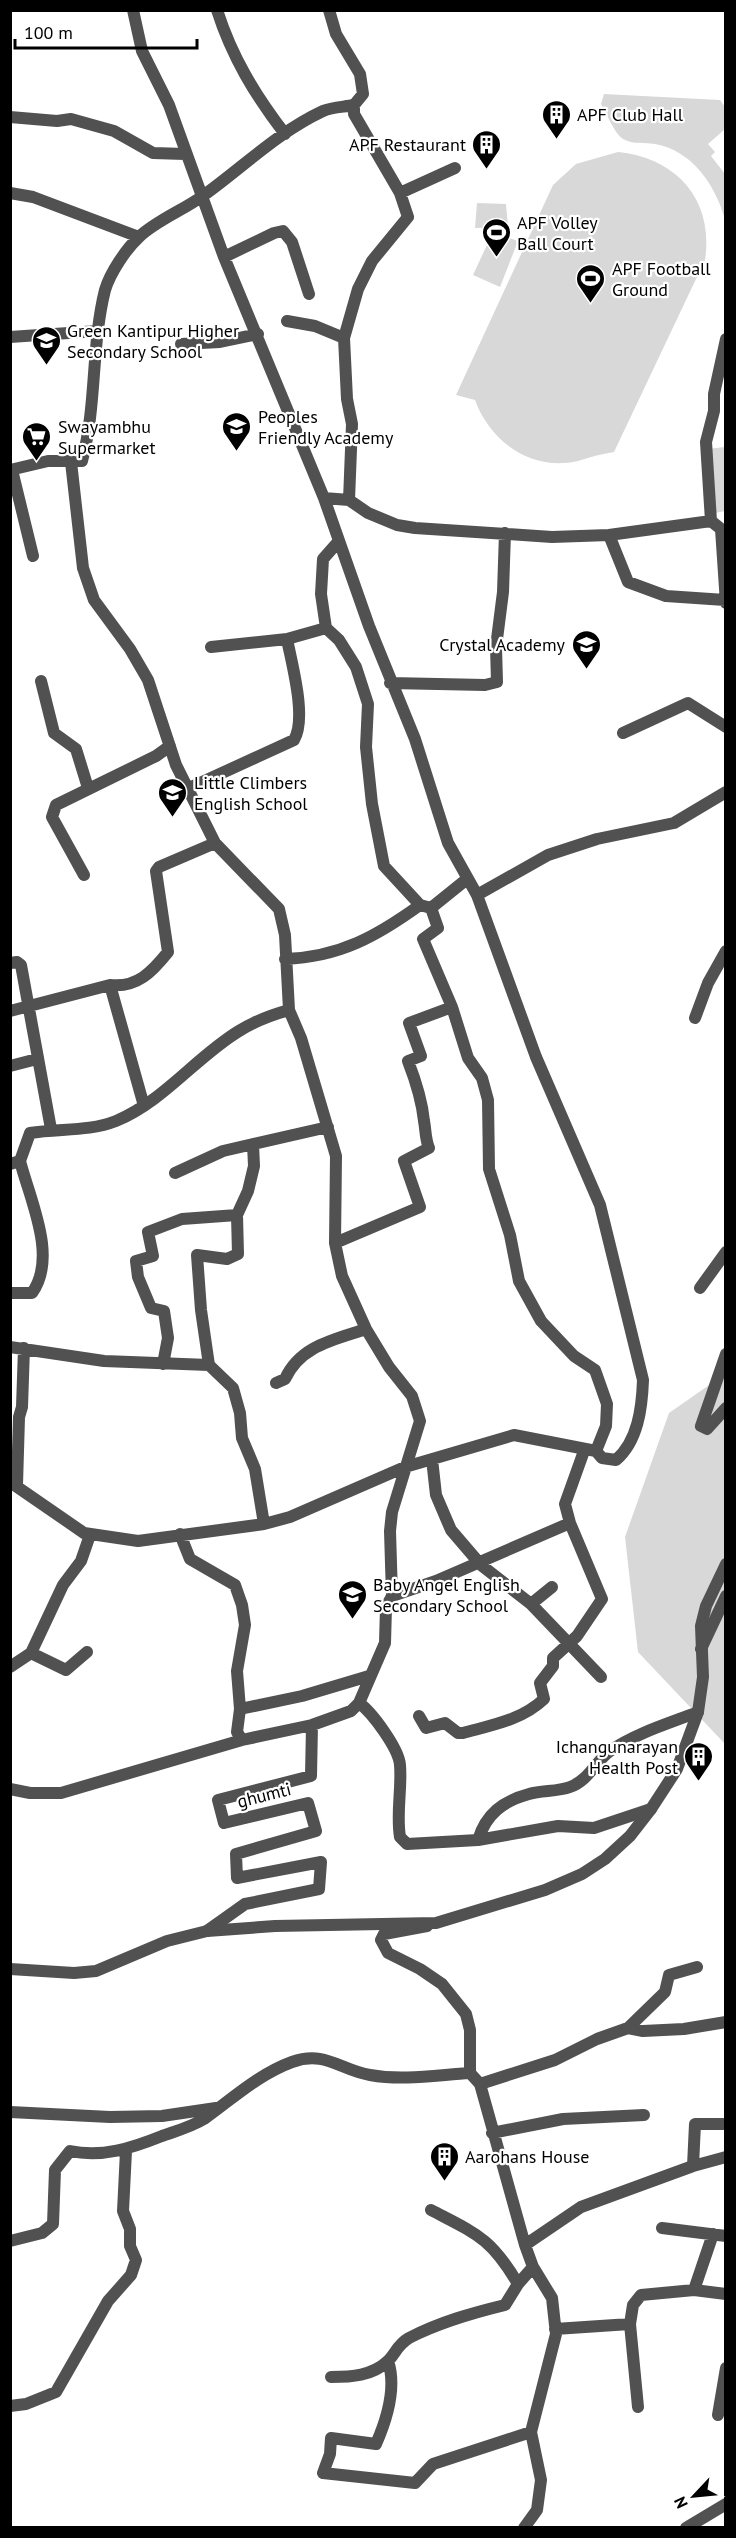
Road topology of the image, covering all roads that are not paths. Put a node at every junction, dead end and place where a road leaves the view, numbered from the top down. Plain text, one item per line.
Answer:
1 (133, 10) edge
2 (217, 10) edge
3 (329, 10) edge
4 (354, 105) junction
5 (10, 117) edge
6 (285, 134) junction
7 (185, 154) junction
8 (455, 168) dead end
9 (10, 193) edge
10 (400, 193) junction
11 (204, 196) junction
12 (139, 237) junction
13 (224, 257) junction
14 (309, 294) dead end
15 (287, 321) dead end
16 (98, 331) junction
17 (258, 334) junction
18 (10, 337) edge
19 (344, 338) junction
20 (726, 339) edge
21 (181, 344) dead end
22 (71, 462) junction
23 (11, 470) edge
24 (324, 498) junction
25 (349, 500) junction
26 (711, 521) junction
27 (505, 533) junction
28 (609, 535) junction
29 (338, 542) junction
30 (33, 555) dead end
31 (725, 602) edge
32 (326, 628) junction
33 (287, 639) junction
34 (211, 647) dead end
35 (41, 681) dead end
36 (390, 683) junction
37 (726, 727) edge
38 (623, 733) dead end
39 (170, 746) junction
40 (88, 788) junction
41 (187, 789) junction
42 (726, 792) edge
43 (215, 843) junction
44 (84, 875) dead end
45 (467, 879) junction
46 (477, 895) junction
47 (425, 906) junction
48 (726, 951) edge
49 (285, 959) junction
50 (10, 963) edge
51 (110, 986) junction
52 (29, 1007) junction
53 (452, 1007) junction
54 (289, 1010) junction
55 (10, 1011) edge
56 (695, 1018) dead end
57 (37, 1059) junction
58 (10, 1066) edge
59 (144, 1106) junction
60 (328, 1127) junction
61 (51, 1129) junction
62 (253, 1144) junction
63 (15, 1163) edge
64 (175, 1173) dead end
65 (237, 1215) junction
66 (335, 1243) junction
67 (726, 1252) edge
68 (700, 1288) dead end
69 (10, 1293) edge
70 (366, 1329) junction
71 (10, 1347) edge
72 (24, 1348) junction
73 (726, 1354) edge
74 (163, 1364) junction
75 (209, 1365) junction
76 (276, 1383) dead end
77 (726, 1408) edge
78 (590, 1451) junction
79 (432, 1459) junction
80 (405, 1467) junction
81 (14, 1483) edge
82 (570, 1523) junction
83 (264, 1524) junction
84 (180, 1534) junction
85 (90, 1535) junction
86 (478, 1562) junction
87 (726, 1564) edge
88 (552, 1587) dead end
89 (392, 1596) junction
90 (726, 1596) edge
91 (531, 1604) junction
92 (569, 1642) junction
93 (700, 1650) junction
94 (31, 1653) junction
95 (87, 1653) dead end
96 (10, 1667) edge
97 (369, 1676) junction
98 (601, 1677) dead end
99 (359, 1703) junction
100 (240, 1710) junction
101 (698, 1712) junction
102 (419, 1716) dead end
103 (312, 1725) junction
104 (242, 1740) junction
105 (10, 1789) edge
106 (651, 1809) junction
107 (478, 1840) junction
108 (436, 1923) junction
109 (207, 1931) junction
110 (697, 1967) dead end
111 (10, 1969) edge
112 (726, 2022) edge
113 (628, 2028) junction
114 (470, 2073) junction
115 (480, 2084) junction
116 (218, 2108) junction
117 (10, 2112) edge
118 (644, 2115) dead end
119 (726, 2124) edge
120 (492, 2133) junction
121 (126, 2151) junction
122 (726, 2157) edge
123 (693, 2166) junction
124 (431, 2210) dead end
125 (662, 2228) dead end
126 (719, 2235) edge
127 (10, 2241) edge
128 (525, 2245) junction
129 (533, 2267) junction
130 (518, 2284) junction
131 (694, 2290) junction
132 (726, 2294) edge
133 (630, 2324) junction
134 (555, 2329) junction
135 (388, 2361) junction
136 (726, 2368) edge
137 (331, 2377) dead end
138 (10, 2406) edge
139 (638, 2407) dead end
140 (718, 2415) dead end
141 (531, 2432) junction
142 (726, 2504) edge
143 (524, 2528) edge
144 (686, 2528) edge

1 - 7 street
2 - 6 street
3 - 4 street
4 - 6 street
4 - 10 street
5 - 7 street
6 - 11 street
7 - 11 street
8 - 10 street
9 - 12 street
10 - 19 street
11 - 12 street
11 - 13 street
12 - 16 street
13 - 14 street
13 - 17 street
15 - 19 street
16 - 18 street
16 - 22 street
17 - 21 street
17 - 24 street
19 - 25 street
20 - 26 street
22 - 23 street
22 - 39 street
23 - 30 street
24 - 25 street
24 - 29 street
25 - 27 street
26 - 28 street
26 - 31 street
27 - 28 street
27 - 36 street
28 - 31 street
29 - 32 street
29 - 36 street
32 - 33 street
32 - 47 street
33 - 34 street
33 - 41 street
35 - 40 street
36 - 45 street
37 - 38 street
39 - 40 street
39 - 41 street
40 - 44 street
41 - 43 street
42 - 46 street
43 - 49 street
43 - 51 street
45 - 46 street
45 - 47 street
46 - 78 street
47 - 49 street
47 - 53 street
48 - 56 street
49 - 54 street
50 - 52 street
51 - 52 street
51 - 59 street
52 - 55 street
52 - 57 street
53 - 66 street
53 - 78 street
54 - 59 street
54 - 60 street
57 - 58 street
57 - 61 street
59 - 61 street
60 - 62 street
60 - 66 street
61 - 63 street
62 - 64 street
62 - 65 street
63 - 69 street
65 - 74 street
65 - 75 street
66 - 70 street
67 - 68 street
70 - 76 street
70 - 80 street
71 - 72 street
72 - 74 street
72 - 81 street
73 - 77 street
74 - 75 street
75 - 83 street
78 - 79 street
78 - 82 street
79 - 80 street
79 - 86 street
80 - 83 street
80 - 89 street
81 - 85 street
82 - 86 street
82 - 92 street
83 - 84 street
84 - 85 street
84 - 100 street
85 - 94 street
86 - 89 street
86 - 91 street
87 - 93 street
88 - 91 street
89 - 97 street
90 - 93 street
91 - 92 street
92 - 98 street
92 - 102 street
93 - 101 street
94 - 95 street
94 - 96 street
97 - 99 street
97 - 100 street
99 - 103 street
99 - 107 street
100 - 104 street
101 - 106 street
101 - 107 street
103 - 104 street
103 - 109 street, ghumti
104 - 105 street
106 - 107 street
106 - 108 street
108 - 109 street
108 - 114 street
109 - 111 street
110 - 113 street
112 - 113 street
113 - 115 street
114 - 115 street
114 - 116 street
115 - 120 street
116 - 117 street
116 - 121 street
118 - 120 street
119 - 123 street
120 - 128 street
121 - 127 street
121 - 138 street
122 - 123 street
123 - 128 street
124 - 130 street
125 - 126 street
126 - 131 street
128 - 129 street
129 - 130 street
129 - 134 street
130 - 135 street
131 - 132 street
131 - 133 street
133 - 134 street
133 - 139 street
134 - 141 street
135 - 137 street
135 - 141 street
136 - 140 street
141 - 143 street
142 - 144 street

